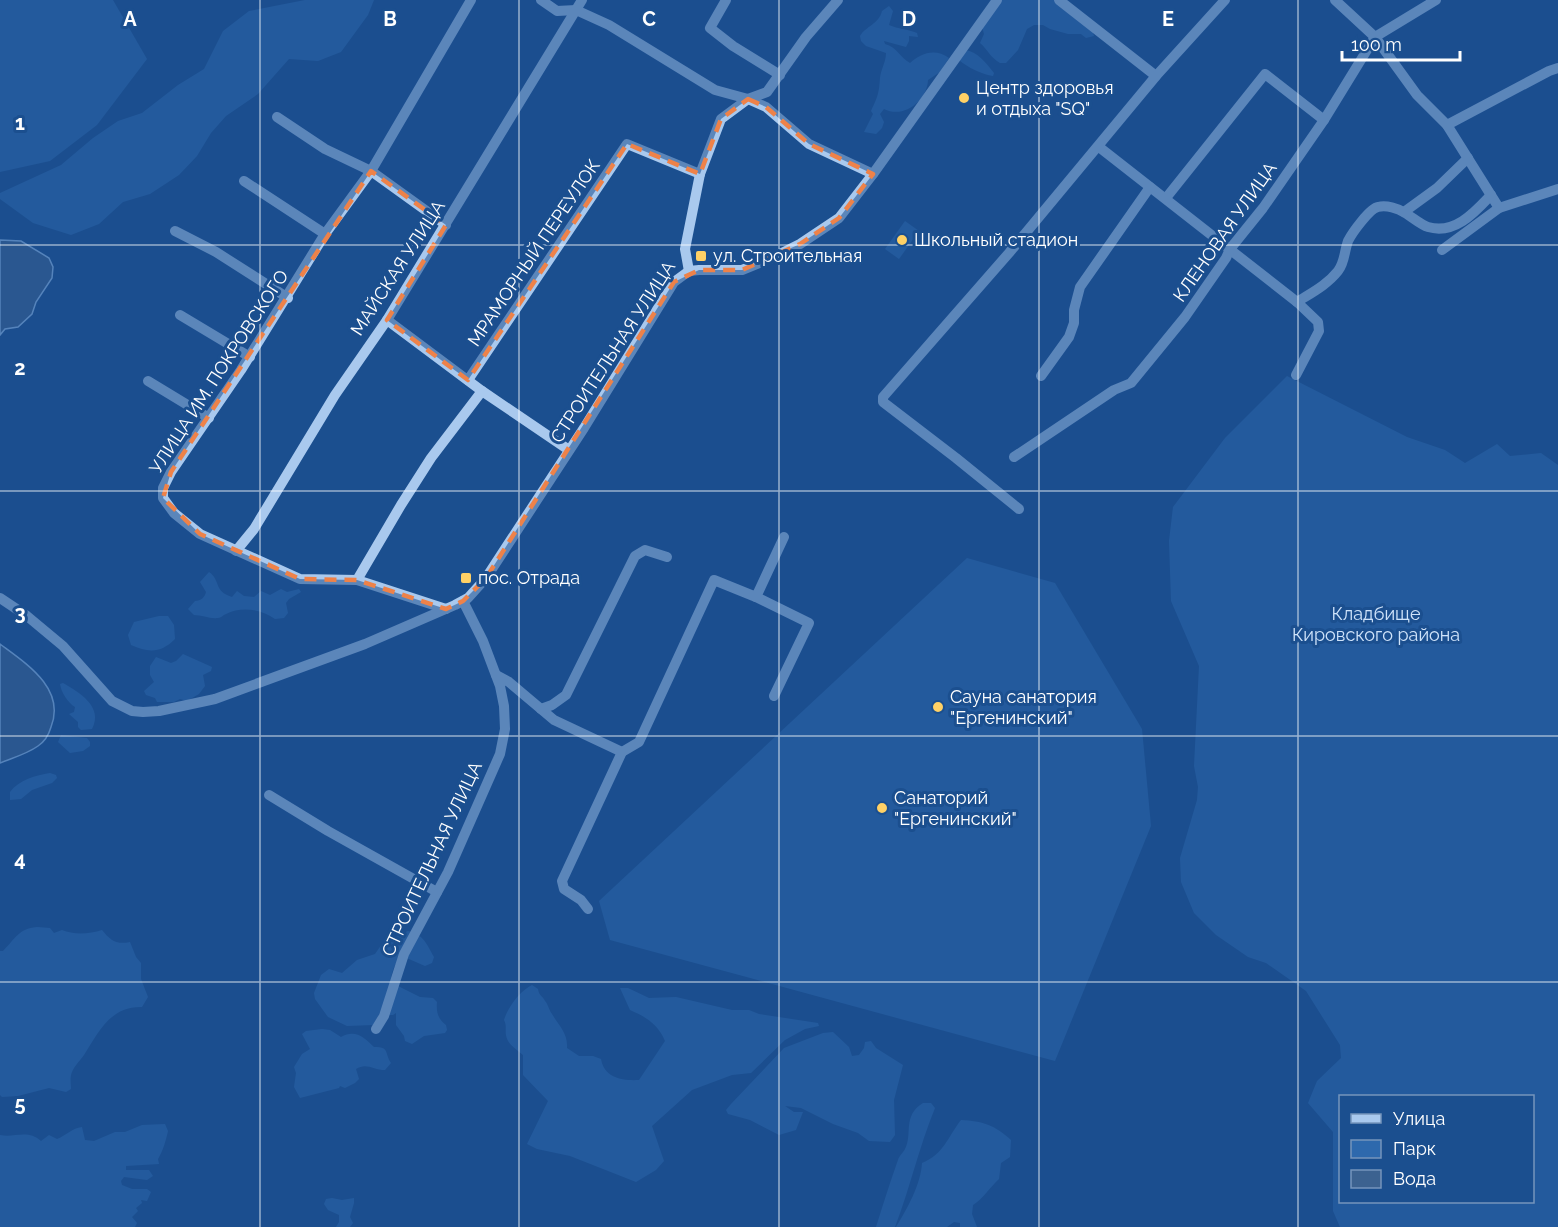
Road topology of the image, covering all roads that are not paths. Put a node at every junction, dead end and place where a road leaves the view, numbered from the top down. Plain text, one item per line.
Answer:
1 (471, 0) edge
2 (541, 0) edge
3 (582, 0) edge
4 (726, 0) edge
5 (838, 0) edge
6 (997, 0) edge
7 (1059, 0) edge
8 (1225, 0) edge
9 (1335, 0) edge
10 (1436, 0) edge
11 (576, 10) junction
12 (1375, 37) junction
13 (1558, 68) edge
14 (780, 75) junction
15 (1156, 76) junction
16 (748, 99) junction
17 (277, 117) dead end
18 (1324, 120) junction
19 (1447, 126) junction
20 (1099, 147) junction
21 (1468, 158) junction
22 (371, 171) junction
23 (700, 174) junction
24 (873, 174) junction
25 (244, 181) dead end
26 (1150, 186) junction
27 (1558, 189) edge
28 (1491, 195) junction
29 (1166, 198) junction
30 (1499, 208) junction
31 (1404, 212) junction
32 (446, 225) junction
33 (175, 231) dead end
34 (325, 234) junction
35 (1230, 249) junction
36 (1442, 250) dead end
37 (689, 271) junction
38 (288, 298) junction
39 (1297, 302) junction
40 (180, 315) dead end
41 (387, 320) junction
42 (250, 357) junction
43 (1296, 375) dead end
44 (1041, 376) dead end
45 (468, 380) junction
46 (148, 381) dead end
47 (482, 391) junction
48 (209, 418) junction
49 (569, 450) junction
50 (1014, 457) dead end
51 (1019, 509) dead end
52 (784, 537) dead end
53 (236, 551) junction
54 (667, 557) dead end
55 (357, 580) junction
56 (756, 597) junction
57 (0, 598) edge
58 (463, 601) junction
59 (446, 609) junction
60 (496, 675) junction
61 (774, 696) dead end
62 (541, 709) junction
63 (622, 752) junction
64 (270, 795) dead end
65 (437, 892) junction
66 (588, 909) dead end
67 (376, 1029) dead end

1 - 22 street, УЛИЦА ИМ. ПОКРОВСКОГО
2 - 11 street
3 - 11 street, МАЙСКАЯ УЛИЦА
4 - 14 street
5 - 14 street, СТРОИТЕЛЬНАЯ УЛИЦА
6 - 24 street
7 - 15 street
8 - 15 street
9 - 12 street
10 - 12 street, КЛЕНОВАЯ УЛИЦА
11 - 16 street
11 - 32 street, МАЙСКАЯ УЛИЦА
12 - 18 street, КЛЕНОВАЯ УЛИЦА
12 - 19 street
13 - 19 street
14 - 16 street, СТРОИТЕЛЬНАЯ УЛИЦА
15 - 20 street
16 - 23 street, СТРОИТЕЛЬНАЯ УЛИЦА
16 - 24 street
17 - 22 street
18 - 29 street
18 - 35 street, КЛЕНОВАЯ УЛИЦА
19 - 21 street
20 - 26 street
20 - 51 street
21 - 28 street
21 - 31 street
22 - 32 street
22 - 34 street, УЛИЦА ИМ. ПОКРОВСКОГО
23 - 37 street, СТРОИТЕЛЬНАЯ УЛИЦА
23 - 45 street, МРАМОРНЫЙ ПЕРЕУЛОК
24 - 37 street
25 - 34 street
26 - 29 street
26 - 44 street
27 - 30 street
28 - 30 street
28 - 31 street
29 - 35 street
30 - 36 street
31 - 39 street
32 - 41 street, МАЙСКАЯ УЛИЦА
33 - 38 street
34 - 38 street, УЛИЦА ИМ. ПОКРОВСКОГО
35 - 39 street
35 - 50 street, КЛЕНОВАЯ УЛИЦА
37 - 49 street, СТРОИТЕЛЬНАЯ УЛИЦА
38 - 42 street, УЛИЦА ИМ. ПОКРОВСКОГО
39 - 43 street
40 - 42 street
41 - 45 street
41 - 53 street, МАЙСКАЯ УЛИЦА
42 - 48 street, УЛИЦА ИМ. ПОКРОВСКОГО
45 - 47 street
46 - 48 street
47 - 49 street
47 - 55 street
48 - 53 street, УЛИЦА ИМ. ПОКРОВСКОГО
49 - 58 street, СТРОИТЕЛЬНАЯ УЛИЦА
52 - 56 street
53 - 55 street, УЛИЦА ИМ. ПОКРОВСКОГО
54 - 62 street
55 - 59 street, УЛИЦА ИМ. ПОКРОВСКОГО
56 - 61 street
56 - 63 street
57 - 59 street, СТРОИТЕЛЬНАЯ УЛИЦА
58 - 59 street, СТРОИТЕЛЬНАЯ УЛИЦА
58 - 60 street, СТРОИТЕЛЬНАЯ УЛИЦА
60 - 62 street
60 - 65 street, СТРОИТЕЛЬНАЯ УЛИЦА
62 - 63 street
63 - 66 street
64 - 65 street
65 - 67 street, СТРОИТЕЛЬНАЯ УЛИЦА

